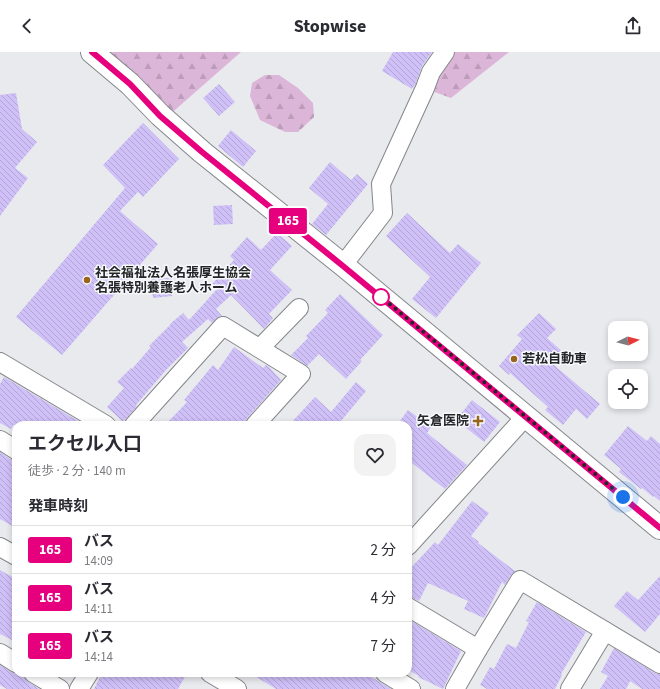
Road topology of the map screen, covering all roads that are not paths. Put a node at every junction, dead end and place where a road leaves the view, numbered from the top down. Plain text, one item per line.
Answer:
1 (92, 52) edge
2 (445, 52) edge
3 (343, 266) junction
4 (299, 308) dead end
5 (260, 348) junction
6 (0, 362) edge
7 (526, 416) junction
8 (99, 421) edge
9 (138, 421) edge
10 (259, 421) edge
11 (0, 440) edge
12 (12, 448) edge
13 (660, 528) edge
14 (412, 542) edge
15 (0, 547) edge
16 (12, 554) edge
17 (412, 609) edge
18 (605, 631) junction
19 (478, 649) junction
20 (0, 653) edge
21 (12, 660) edge
22 (660, 664) edge
23 (40, 677) edge
24 (86, 677) edge
25 (217, 677) edge
26 (392, 677) edge
27 (60, 689) edge
28 (79, 689) edge
29 (237, 689) edge
30 (411, 689) edge
31 (454, 689) edge
32 (570, 689) edge

1 - 3 main road
2 - 3 street
3 - 7 main road
4 - 5 street
5 - 9 street
5 - 10 street
6 - 8 street
7 - 13 main road
7 - 14 street
11 - 12 street
15 - 16 street
17 - 19 street
18 - 19 street
18 - 22 street
18 - 32 street
19 - 31 street
20 - 21 street
23 - 27 street
24 - 28 street
25 - 29 street
26 - 30 street

